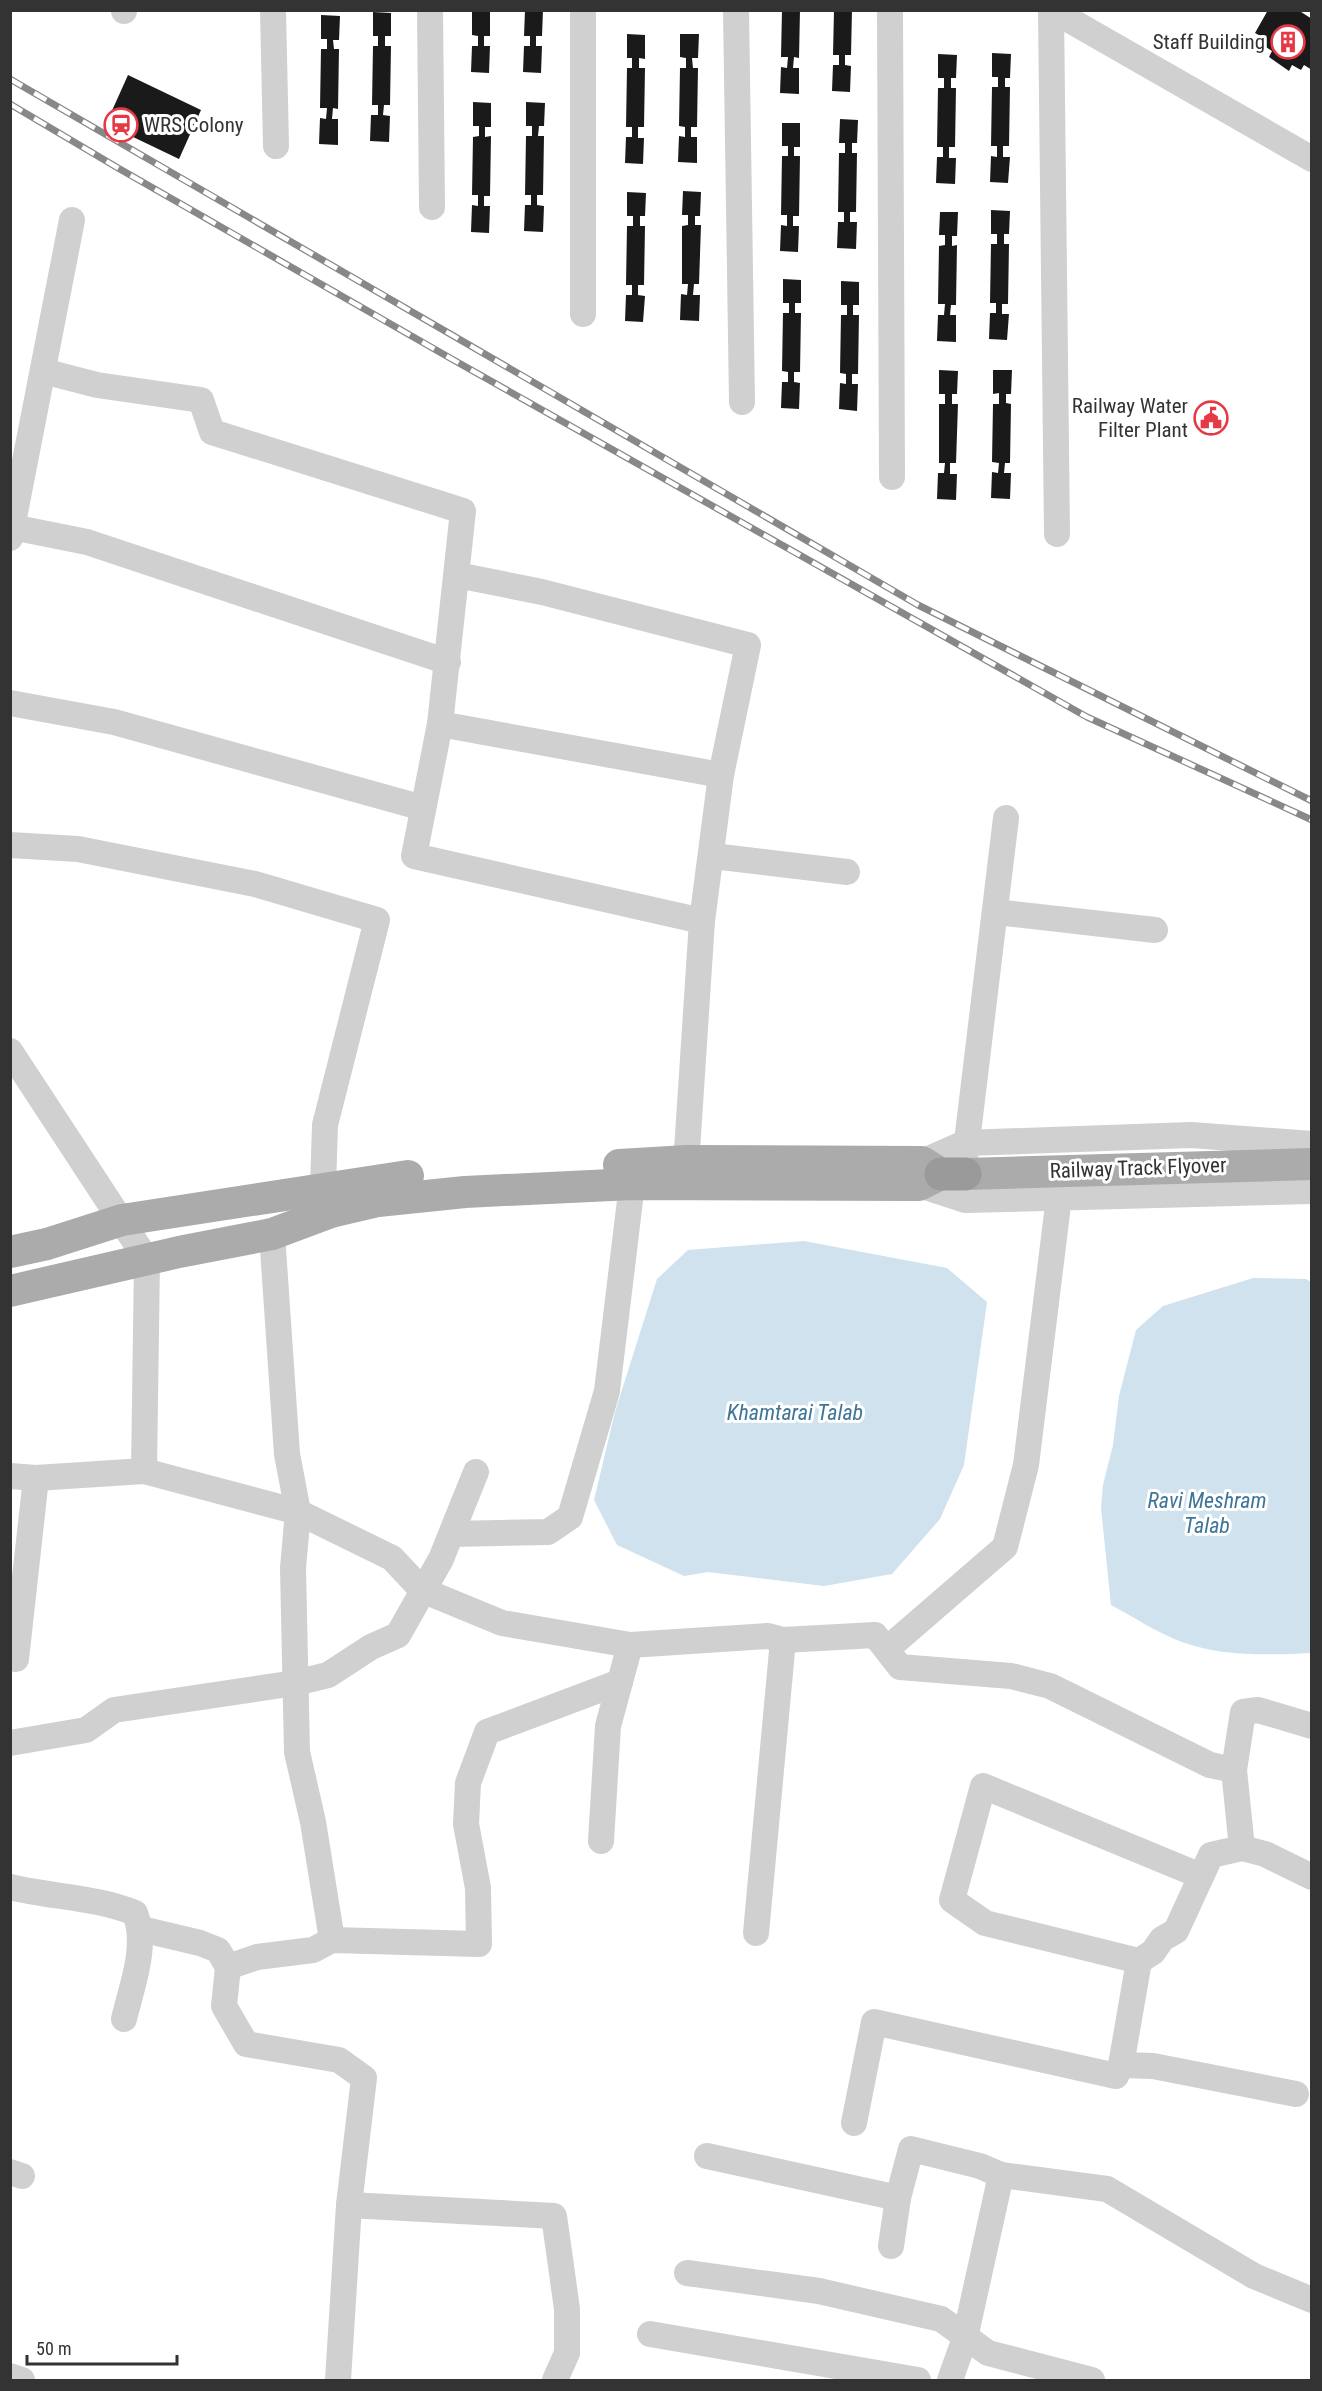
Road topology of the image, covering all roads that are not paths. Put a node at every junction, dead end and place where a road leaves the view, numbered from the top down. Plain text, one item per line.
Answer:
1 (273, 10) edge
2 (430, 10) edge
3 (583, 10) edge
4 (736, 10) edge
5 (890, 10) edge
6 (1051, 10) edge
7 (276, 146) dead end
8 (1311, 159) edge
9 (432, 207) dead end
10 (72, 220) dead end
11 (583, 314) dead end
12 (43, 371) junction
13 (742, 402) dead end
14 (892, 477) dead end
15 (11, 533) edge
16 (1057, 534) dead end
17 (457, 575) junction
18 (448, 662) junction
19 (10, 703) edge
20 (440, 724) junction
21 (721, 775) junction
22 (423, 808) junction
23 (1006, 819) dead end
24 (10, 845) edge
25 (712, 856) junction
26 (847, 872) dead end
27 (996, 912) junction
28 (702, 921) junction
29 (1155, 930) dead end
30 (10, 1051) edge
31 (1306, 1157) edge
32 (686, 1172) junction
33 (946, 1173) junction
34 (632, 1184) junction
35 (1311, 1191) edge
36 (1059, 1197) junction
37 (327, 1200) junction
38 (122, 1220) junction
39 (273, 1233) junction
40 (10, 1252) edge
41 (147, 1260) junction
42 (10, 1291) edge
43 (144, 1471) junction
44 (476, 1472) dead end
45 (10, 1476) edge
46 (36, 1478) junction
47 (298, 1512) junction
48 (452, 1534) junction
49 (422, 1590) junction
50 (783, 1640) junction
51 (630, 1645) junction
52 (887, 1649) junction
53 (16, 1659) dead end
54 (620, 1682) junction
55 (295, 1683) junction
56 (1311, 1726) edge
57 (10, 1743) edge
58 (1234, 1770) junction
59 (601, 1841) dead end
60 (1242, 1848) junction
61 (1201, 1876) junction
62 (1311, 1877) edge
63 (10, 1887) edge
64 (141, 1929) junction
65 (756, 1933) dead end
66 (333, 1940) junction
67 (1139, 1961) junction
68 (228, 1967) junction
69 (124, 2019) dead end
70 (1121, 2065) junction
71 (1296, 2094) dead end
72 (854, 2123) dead end
73 (707, 2156) dead end
74 (1001, 2175) junction
75 (898, 2198) junction
76 (349, 2205) junction
77 (891, 2246) dead end
78 (687, 2273) dead end
79 (1311, 2300) edge
80 (650, 2334) dead end
81 (964, 2338) junction
82 (10, 2376) edge
83 (22, 2380) edge
84 (338, 2380) edge
85 (555, 2380) edge
86 (918, 2380) edge
87 (950, 2380) edge
88 (1092, 2380) edge

1 - 7 street
2 - 9 street
3 - 11 street
4 - 13 street
5 - 14 street
6 - 8 street
6 - 16 street
10 - 12 street
12 - 15 street
12 - 17 street
15 - 18 street
17 - 18 street
17 - 21 street
18 - 20 street
19 - 22 street
20 - 21 street
20 - 22 street
21 - 25 street
22 - 28 street
23 - 27 street
24 - 37 street
25 - 26 street
25 - 28 street
27 - 29 street
27 - 33 street
28 - 32 street
30 - 38 street
31 - 33 main road, Railway Track Flyover
32 - 33 main road, Railway Track Flyover
32 - 34 main road
32 - 37 main road
33 - 36 street
34 - 37 main road
34 - 48 street
35 - 36 street
36 - 52 street
37 - 38 main road
37 - 39 main road
38 - 40 main road
38 - 41 street
39 - 41 main road
39 - 47 street
41 - 42 main road
41 - 43 street
43 - 46 street
43 - 47 street
44 - 48 street
45 - 46 street
46 - 53 street
47 - 49 street
47 - 55 street
48 - 49 street
49 - 51 street
49 - 55 street
50 - 51 street
50 - 52 street
50 - 65 street
51 - 54 street
52 - 58 street
54 - 59 street
54 - 66 street
55 - 57 street
55 - 66 street
56 - 58 street
58 - 60 street
60 - 61 street
60 - 62 street
61 - 67 street
61 - 67 street
63 - 64 street
64 - 68 street
64 - 69 street
66 - 68 street
67 - 70 street
68 - 76 street
70 - 71 street
70 - 72 street
73 - 75 street
74 - 75 street
74 - 79 street
74 - 81 street
75 - 77 street
76 - 84 street
76 - 85 street
78 - 81 street
80 - 86 street
81 - 87 street
81 - 88 street
82 - 83 street

